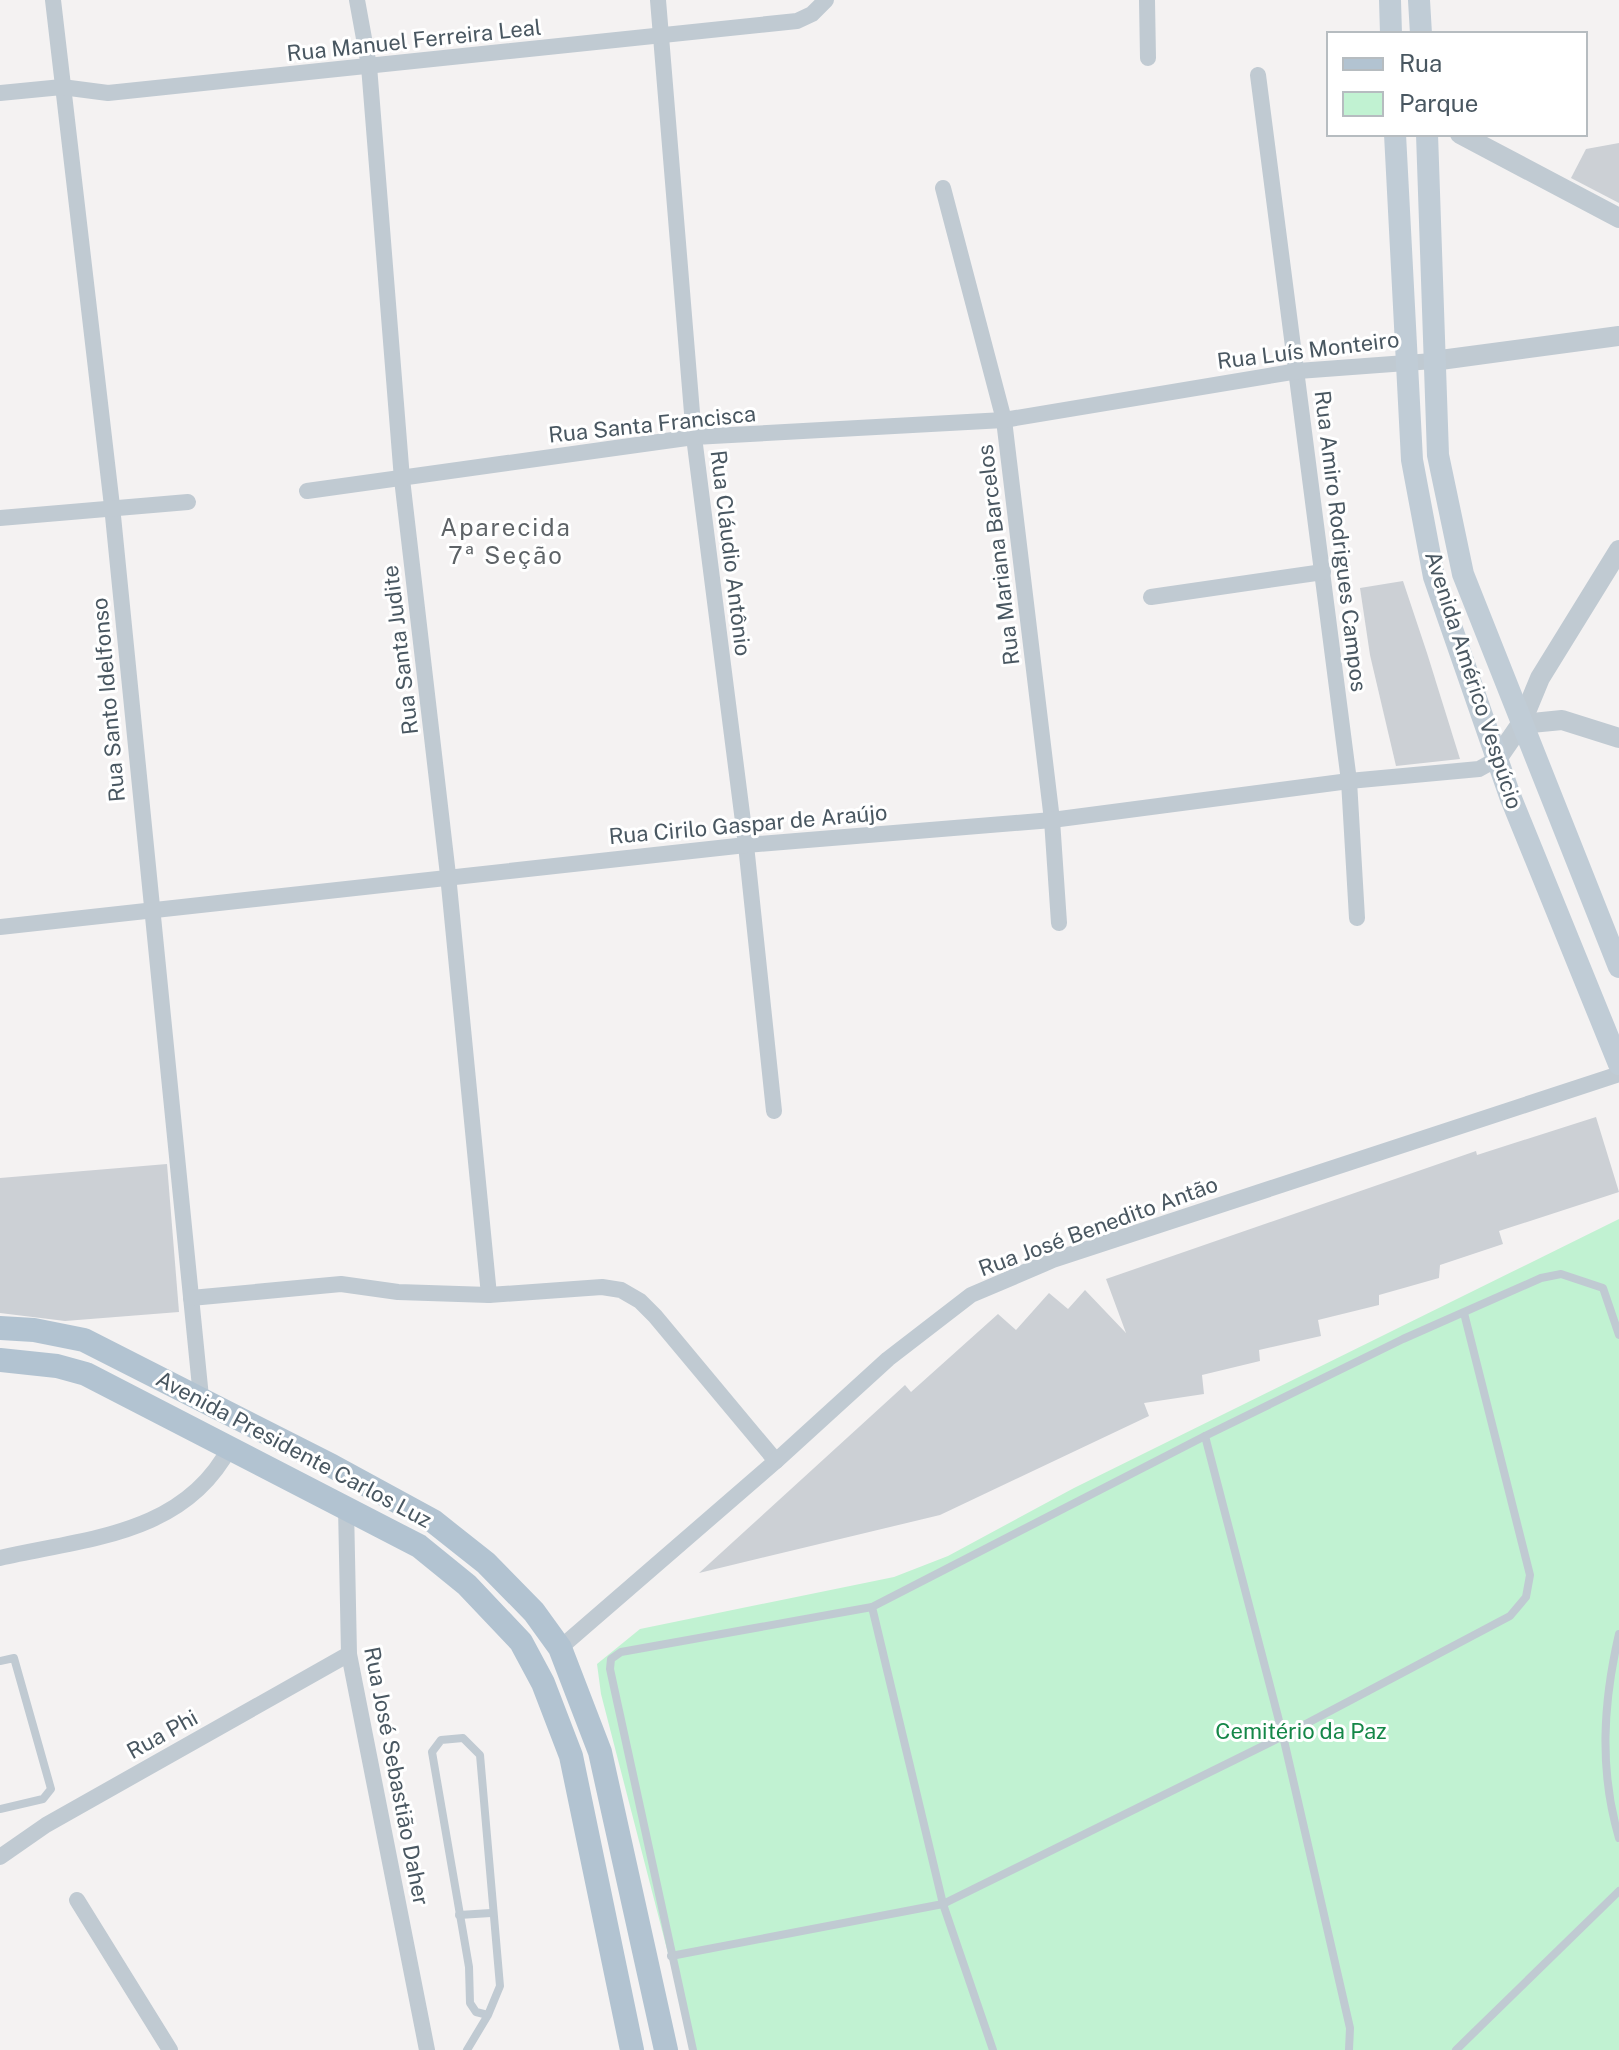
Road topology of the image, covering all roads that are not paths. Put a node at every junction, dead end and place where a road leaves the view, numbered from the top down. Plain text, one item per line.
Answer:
1 (53, 0) edge
2 (357, 0) edge
3 (658, 0) edge
4 (826, 0) edge
5 (1147, 0) edge
6 (1390, 0) edge
7 (1419, 0) edge
8 (1391, 32) edge
9 (1421, 32) edge
10 (662, 37) junction
11 (1148, 58) dead end
12 (369, 66) junction
13 (1258, 75) dead end
14 (62, 87) junction
15 (0, 93) edge
16 (1395, 136) edge
17 (1427, 136) edge
18 (1464, 136) edge
19 (943, 188) dead end
20 (1619, 218) edge
21 (1619, 336) edge
22 (1433, 361) junction
23 (1405, 362) junction
24 (1298, 371) junction
25 (1004, 420) junction
26 (694, 437) junction
27 (402, 479) junction
28 (307, 491) dead end
29 (188, 502) dead end
30 (112, 506) junction
31 (0, 518) edge
32 (1619, 550) edge
33 (1323, 572) junction
34 (1151, 597) dead end
35 (1521, 724) junction
36 (1619, 738) edge
37 (1497, 759) junction
38 (1349, 781) junction
39 (1052, 820) junction
40 (746, 845) junction
41 (448, 875) junction
42 (150, 912) junction
43 (1357, 918) dead end
44 (1059, 923) dead end
45 (0, 927) edge
46 (1612, 940) edge
47 (1619, 967) edge
48 (1619, 1064) edge
49 (1619, 1074) edge
50 (774, 1111) dead end
51 (489, 1295) junction
52 (191, 1298) junction
53 (1464, 1313) junction
54 (0, 1328) edge
55 (1619, 1335) edge
56 (0, 1360) edge
57 (201, 1397) junction
58 (1205, 1436) junction
59 (230, 1447) junction
60 (776, 1461) junction
61 (346, 1507) junction
62 (0, 1558) edge
63 (872, 1607) junction
64 (1619, 1634) edge
65 (560, 1648) junction
66 (349, 1654) junction
67 (0, 1661) edge
68 (1283, 1736) junction
69 (0, 1809) edge
70 (1619, 1838) edge
71 (0, 1857) edge
72 (1619, 1891) edge
73 (77, 1900) dead end
74 (943, 1904) junction
75 (491, 1913) junction
76 (459, 1915) junction
77 (671, 1956) junction
78 (488, 2015) junction
79 (170, 2050) edge
80 (427, 2050) edge
81 (467, 2050) edge
82 (632, 2050) edge
83 (666, 2050) edge
84 (693, 2050) edge
85 (993, 2050) edge
86 (1349, 2050) edge
87 (1456, 2050) edge

1 - 14 street, Rua Santo Idelfonso
2 - 12 street, Rua Santa Judite
3 - 10 street, Rua Cláudio Antônio
4 - 10 street, Rua Manuel Ferreira Leal
5 - 11 street
6 - 8 main road
7 - 9 main road
10 - 12 street, Rua Manuel Ferreira Leal
10 - 26 street, Rua Cláudio Antônio
12 - 14 street, Rua Manuel Ferreira Leal
12 - 27 street, Rua Santa Judite
13 - 24 street, Rua Amiro Rodrigues Campos
14 - 15 street, Rua Manuel Ferreira Leal
14 - 30 street, Rua Santo Idelfonso
16 - 23 main road, Avenida Américo Vespúcio
17 - 22 main road, Avenida Américo Vespúcio
18 - 20 street
19 - 25 street, Rua Mariana Barcelos
21 - 22 street, Rua Luís Monteiro
22 - 23 street, Rua Luís Monteiro
22 - 35 main road, Avenida Américo Vespúcio
23 - 24 street, Rua Luís Monteiro
23 - 37 main road, Avenida Américo Vespúcio
24 - 25 street, Rua Luís Monteiro
24 - 33 street, Rua Amiro Rodrigues Campos
25 - 26 street, Rua Santa Francisca
25 - 39 street, Rua Mariana Barcelos
26 - 27 street, Rua Santa Francisca
26 - 40 street, Rua Cláudio Antônio
27 - 28 street, Rua Santa Francisca
27 - 41 street, Rua Santa Judite
29 - 30 street
30 - 31 street
30 - 42 street, Rua Santo Idelfonso
32 - 35 street
33 - 34 street
33 - 38 street, Rua Amiro Rodrigues Campos
35 - 36 street
35 - 37 street
35 - 46 main road, Avenida Américo Vespúcio
37 - 38 street, Rua Cirilo Gaspar de Araújo
37 - 48 main road, Avenida Américo Vespúcio
38 - 39 street, Rua Cirilo Gaspar de Araújo
38 - 43 street, Rua Amiro Rodrigues Campos
39 - 40 street, Rua Cirilo Gaspar de Araújo
39 - 44 street, Rua Mariana Barcelos
40 - 41 street, Rua Cirilo Gaspar de Araújo
40 - 50 street, Rua Cláudio Antônio
41 - 42 street, Rua Cirilo Gaspar de Araújo
41 - 51 street, Rua Santa Judite
42 - 45 street, Rua Cirilo Gaspar de Araújo
42 - 52 street, Rua Santo Idelfonso
46 - 47 main road, Avenida Américo Vespúcio
49 - 60 street, Rua José Benedito Antão
51 - 52 street
51 - 60 street
52 - 57 street, Rua Santo Idelfonso
53 - 55 lane
53 - 58 lane
53 - 68 lane
54 - 57 main road, Avenida Presidente Carlos Luz
56 - 59 main road, Avenida Presidente Carlos Luz
57 - 65 main road, Avenida Presidente Carlos Luz
58 - 63 lane
58 - 68 lane
59 - 61 main road, Avenida Presidente Carlos Luz
59 - 62 street
60 - 65 street, Rua José Benedito Antão
61 - 66 street, Rua José Sebastião Daher
61 - 82 main road, Avenida Presidente Carlos Luz
63 - 74 lane
63 - 77 lane
64 - 70 lane
65 - 83 main road, Avenida Presidente Carlos Luz
66 - 71 street, Rua Phi
66 - 80 street, Rua José Sebastião Daher
67 - 69 lane
68 - 74 lane
68 - 86 lane
72 - 87 lane
73 - 79 street
74 - 77 lane
74 - 85 lane
75 - 76 lane
75 - 76 lane
75 - 78 lane
76 - 78 lane
77 - 84 lane
78 - 81 lane

